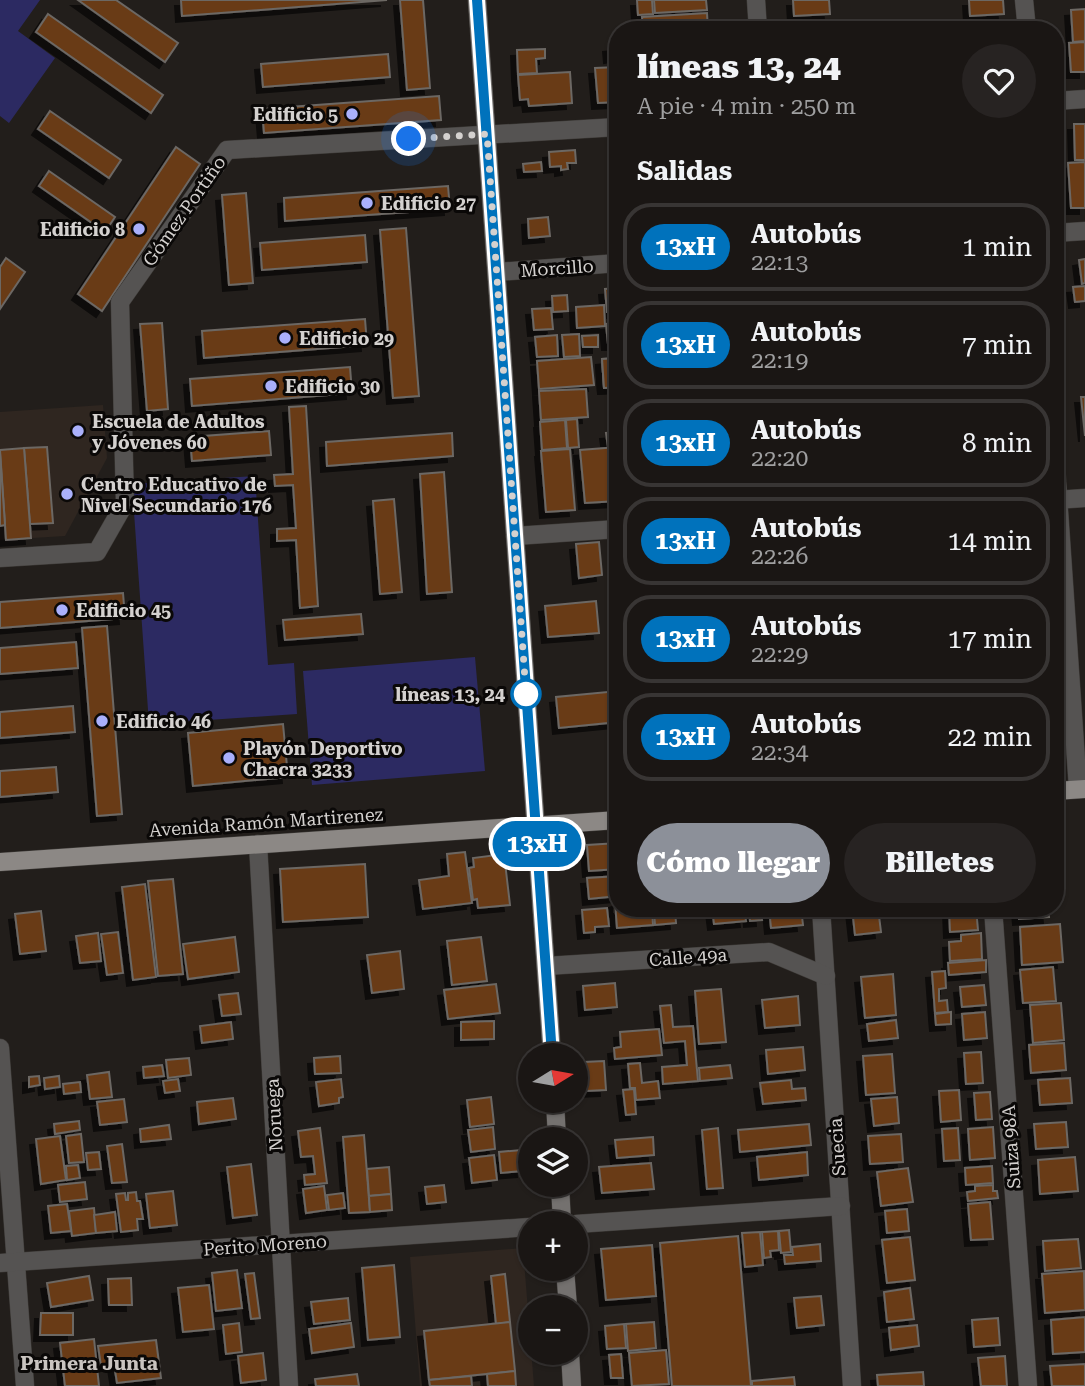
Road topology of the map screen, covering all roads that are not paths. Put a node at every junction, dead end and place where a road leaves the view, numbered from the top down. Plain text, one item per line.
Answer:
1 (477, 0) edge
2 (756, 0) edge
3 (1024, 0) edge
4 (757, 21) edge
5 (1026, 21) edge
6 (1085, 99) edge
7 (1064, 100) edge
8 (609, 127) edge
9 (487, 134) junction
10 (1085, 231) edge
11 (1064, 232) edge
12 (609, 264) edge
13 (497, 272) junction
14 (1085, 498) edge
15 (1064, 500) edge
16 (609, 530) edge
17 (515, 536) junction
18 (0, 558) edge
19 (1064, 581) edge
20 (1082, 789) edge
21 (1064, 790) edge
22 (609, 821) edge
23 (535, 825) junction
24 (258, 844) junction
25 (0, 862) edge
26 (822, 917) edge
27 (994, 917) edge
28 (546, 966) junction
29 (826, 976) junction
30 (551, 1043) edge
31 (0, 1048) edge
32 (1, 1068) edge
33 (841, 1206) junction
34 (588, 1223) edge
35 (518, 1228) edge
36 (281, 1244) junction
37 (8, 1263) edge
38 (571, 1365) edge
39 (24, 1386) edge
40 (289, 1386) edge
41 (572, 1386) edge
42 (852, 1386) edge
43 (1028, 1386) edge

1 - 9 main road
2 - 4 street
3 - 5 street
6 - 7 street
8 - 9 street, Gómez Portiño
9 - 13 main road
9 - 18 street, Gómez Portiño
10 - 11 street
12 - 13 street, Morcillo
13 - 17 main road
14 - 15 street
16 - 17 street
17 - 23 main road
19 - 20 street
20 - 21 main road
22 - 23 main road, Avenida Ramón Martirenez
23 - 24 main road, Avenida Ramón Martirenez
23 - 28 main road
24 - 25 main road, Avenida Ramón Martirenez
24 - 36 street, Noruega
26 - 29 street, Suecia
27 - 43 street, Suiza 98A
28 - 29 street, Calle 49a
28 - 30 main road
29 - 33 street, Suecia
31 - 32 street
32 - 37 street
33 - 34 street
33 - 42 street, Suecia
35 - 36 street, Perito Moreno
36 - 37 street, Perito Moreno
36 - 40 street, Noruega
37 - 39 street
38 - 41 main road

